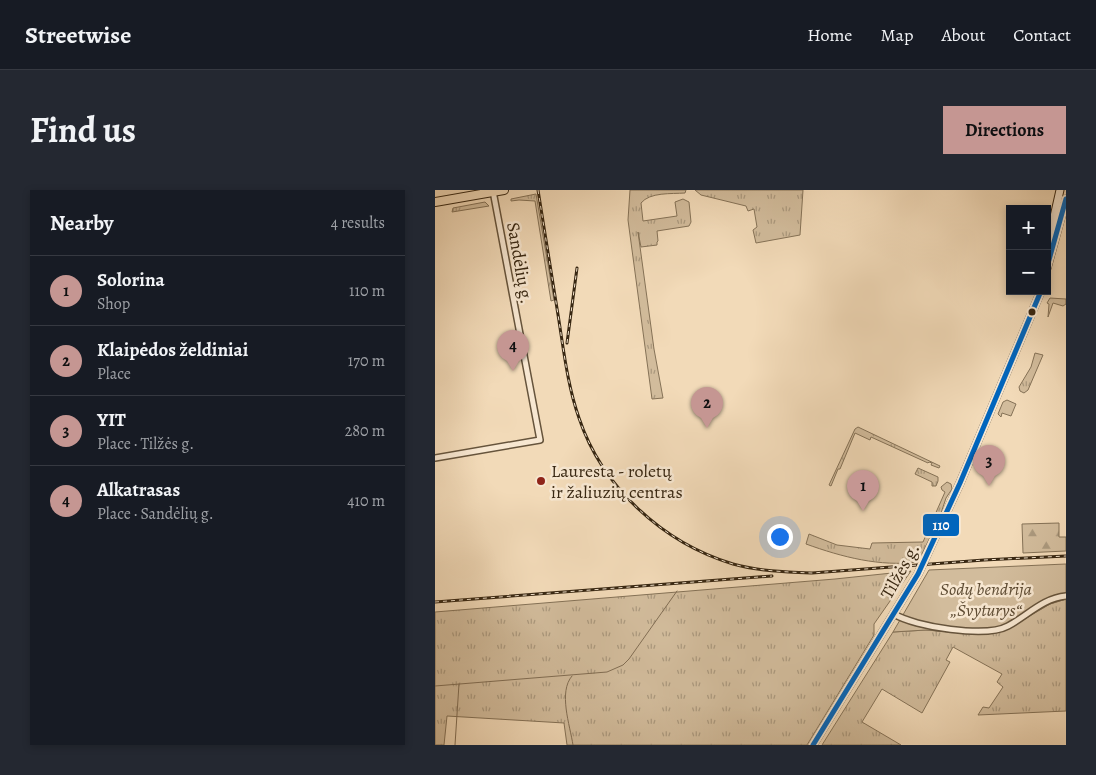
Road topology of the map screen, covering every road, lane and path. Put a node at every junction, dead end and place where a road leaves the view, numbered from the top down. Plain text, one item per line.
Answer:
1 (504, 190) edge
2 (1060, 190) edge
3 (493, 191) edge
4 (1066, 199) edge
5 (435, 202) edge
6 (1050, 250) edge
7 (1051, 251) edge
8 (1039, 295) edge
9 (435, 458) edge
10 (1066, 596) edge
11 (894, 614) junction
12 (813, 745) edge

1 - 3 main road
2 - 6 main road
3 - 5 main road
3 - 9 street, Sandėlių g.
4 - 7 main road
8 - 11 main road, Tilžės g.
10 - 11 street
11 - 12 main road, Tilžės g.

